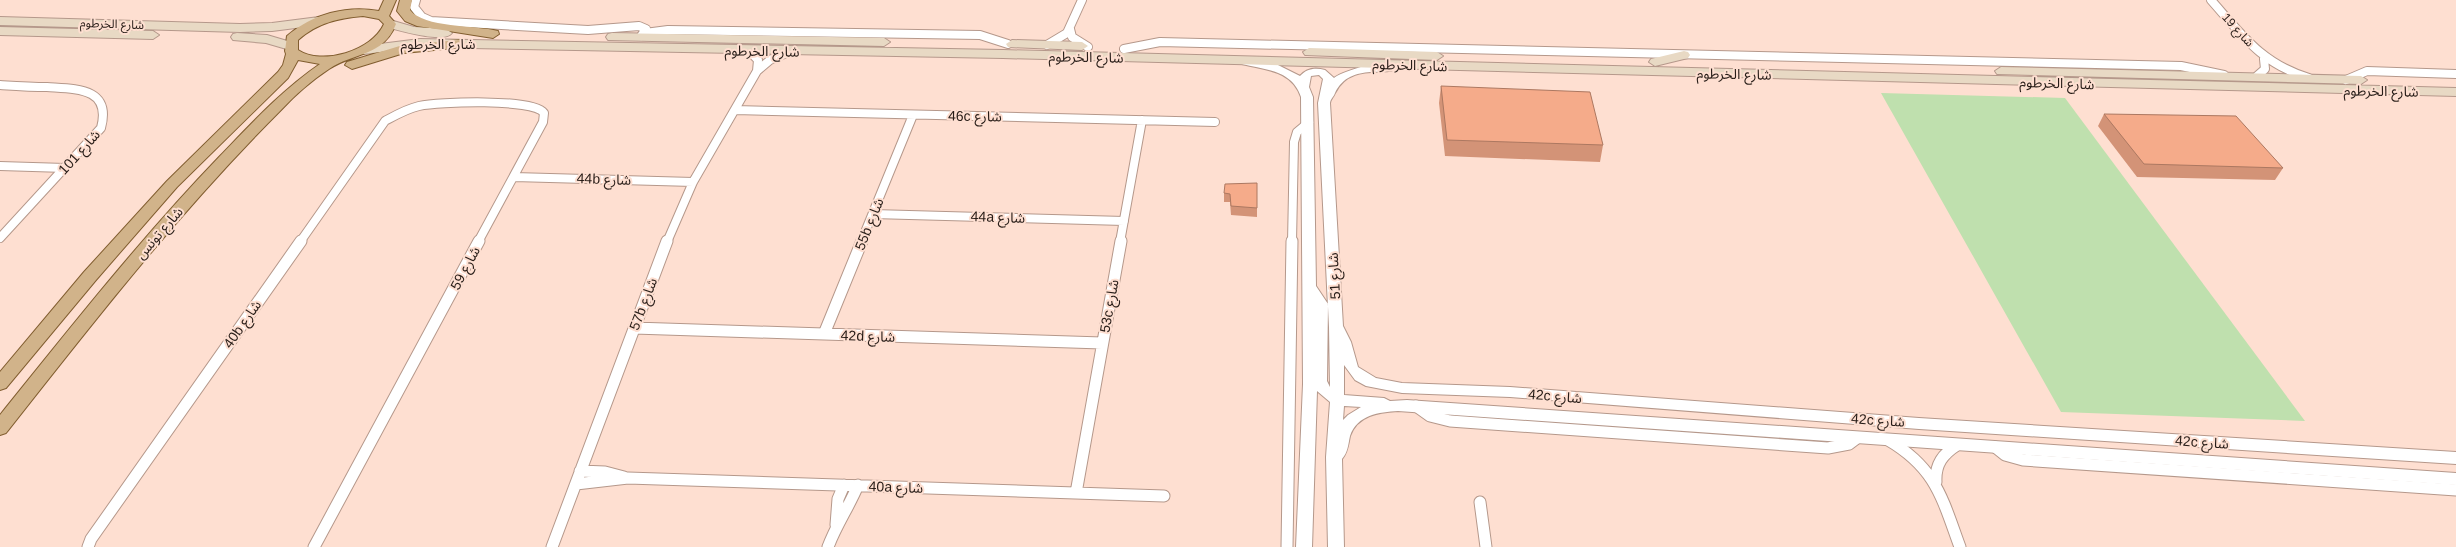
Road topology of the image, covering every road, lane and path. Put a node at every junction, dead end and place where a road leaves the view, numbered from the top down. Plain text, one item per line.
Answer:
1 (364, 0) edge
2 (390, 0) edge
3 (406, 0) edge
4 (416, 0) edge
5 (1082, 0) edge
6 (2211, 0) edge
7 (335, 16) junction
8 (387, 20) junction
9 (0, 21) edge
10 (319, 21) junction
11 (1070, 29) junction
12 (0, 31) edge
13 (642, 32) junction
14 (493, 34) junction
15 (458, 44) junction
16 (1008, 44) junction
17 (1047, 45) junction
18 (1124, 49) junction
19 (291, 50) junction
20 (364, 50) junction
21 (749, 51) junction
22 (1194, 51) junction
23 (789, 52) junction
24 (1085, 52) junction
25 (1684, 56) junction
26 (338, 58) junction
27 (2264, 59) junction
28 (1232, 60) junction
29 (1655, 62) junction
30 (1406, 66) junction
31 (1606, 66) junction
32 (758, 71) junction
33 (2456, 74) edge
34 (2230, 76) junction
35 (2258, 76) junction
36 (2309, 78) junction
37 (2346, 80) junction
38 (2456, 82) edge
39 (0, 85) edge
40 (1304, 86) junction
41 (2456, 92) edge
42 (1324, 103) junction
43 (274, 110) junction
44 (405, 110) joint
45 (735, 110) junction
46 (913, 115) junction
47 (1142, 120) junction
48 (1215, 122) dead end
49 (1309, 122) junction
50 (0, 166) edge
51 (65, 168) junction
52 (514, 177) junction
53 (693, 182) junction
54 (873, 214) junction
55 (1124, 221) junction
56 (0, 238) edge
57 (1309, 287) junction
58 (1336, 327) junction
59 (634, 328) junction
60 (824, 334) junction
61 (1102, 343) junction
62 (0, 384) edge
63 (1499, 391) junction
64 (1337, 399) junction
65 (1412, 406) junction
66 (1465, 410) junction
67 (0, 428) edge
68 (1857, 438) junction
69 (1887, 440) junction
70 (1958, 445) junction
71 (1995, 447) junction
72 (1334, 457) junction
73 (2456, 458) edge
74 (580, 471) junction
75 (628, 478) junction
76 (2456, 479) edge
77 (576, 484) junction
78 (844, 485) junction
79 (858, 486) junction
80 (1936, 486) junction
81 (2456, 490) edge
82 (1076, 493) junction
83 (1164, 496) dead end
84 (1480, 502) dead end
85 (836, 525) junction
86 (88, 547) edge
87 (314, 547) edge
88 (552, 547) edge
89 (828, 547) edge
90 (1288, 547) edge
91 (1304, 547) edge
92 (1336, 547) edge
93 (1486, 547) edge
94 (1960, 547) edge

1 - 7 main road
2 - 8 main road
3 - 14 main road
4 - 13 street
5 - 11 street
6 - 27 street, شارع 19
7 - 8 main road
7 - 10 main road, شارع تونس
8 - 14 main road, شارع الخرطوم
8 - 20 main road
9 - 10 main road, شارع الخرطوم
10 - 19 main road, شارع تونس
11 - 17 street
11 - 24 street
12 - 19 main road, شارع الخرطوم
13 - 14 main road, شارع الخرطوم
13 - 16 main road, شارع الخرطوم
13 - 16 street
15 - 20 main road, شارع الخرطوم
15 - 21 main road, شارع الخرطوم
15 - 43 main road
16 - 17 main road, شارع الخرطوم
17 - 24 main road, شارع الخرطوم
18 - 22 main road, شارع الخرطوم
18 - 24 main road, شارع الخرطوم
18 - 25 street
19 - 26 main road
19 - 62 main road, شارع تونس
20 - 26 main road
21 - 23 main road, شارع الخرطوم
21 - 32 street
22 - 24 main road
22 - 31 main road, شارع الخرطوم
23 - 24 main road, شارع الخرطوم
23 - 32 street, 57b شارع
24 - 28 main road, شارع الخرطوم
25 - 29 main road
25 - 34 street
26 - 43 main road, شارع تونس
27 - 35 street, شارع 19
27 - 36 street, شارع 19
28 - 30 main road, شارع الخرطوم
28 - 40 street
29 - 31 main road, شارع الخرطوم
29 - 34 main road, شارع الخرطوم
30 - 31 main road, شارع الخرطوم
30 - 42 street
31 - 41 main road, شارع الخرطوم
32 - 45 street, 57b شارع
33 - 37 street
34 - 35 main road, شارع الخرطوم
35 - 36 main road, شارع الخرطوم
36 - 37 main road, شارع الخرطوم
37 - 38 main road, شارع الخرطوم
39 - 51 street, شارع 101
40 - 42 street, شارع 51
40 - 49 street, شارع 51
42 - 58 street, شارع 51
43 - 67 main road, شارع تونس
44 - 52 street, شارع 59
44 - 86 street, 40b شارع
45 - 46 street, 46c شارع
45 - 53 street, 57b شارع
46 - 47 street, 46c شارع
46 - 54 street, 55b شارع
47 - 48 street, 46c شارع
47 - 55 street, 53c شارع
49 - 57 street, شارع 51
49 - 90 street
50 - 51 street
51 - 56 street, شارع 101
52 - 53 street, 44b شارع
52 - 87 street, شارع 59
53 - 59 street, 57b شارع
54 - 55 street, 44a شارع
54 - 60 street, 55b شارع
55 - 61 street, 53c شارع
57 - 64 street
57 - 91 street, شارع 51
58 - 63 street, 42c شارع
58 - 64 street, شارع 51
59 - 60 street, 42d شارع
59 - 74 street, 57b شارع
60 - 61 street, 42d شارع
61 - 82 street, 53c شارع
63 - 66 street
63 - 73 street, 42c شارع
64 - 65 street
64 - 72 street, شارع 51
65 - 66 street, 42c شارع
65 - 68 street
65 - 72 street, 42c شارع
66 - 68 street, 42c شارع
68 - 69 street, 42c شارع
69 - 70 street, 42c شارع
69 - 80 street
70 - 71 street, 42c شارع
70 - 80 street
71 - 76 street, 42c شارع
71 - 81 street
72 - 92 street, شارع 51
74 - 75 street, 40a شارع
74 - 77 street, 57b شارع
75 - 77 street, 40a شارع
75 - 78 street, 40a شارع
77 - 88 street, 57b شارع
78 - 79 street, 40a شارع
78 - 85 street
79 - 82 street, 40a شارع
79 - 85 street
80 - 94 street
82 - 83 street, 40a شارع
84 - 93 street
85 - 89 street

